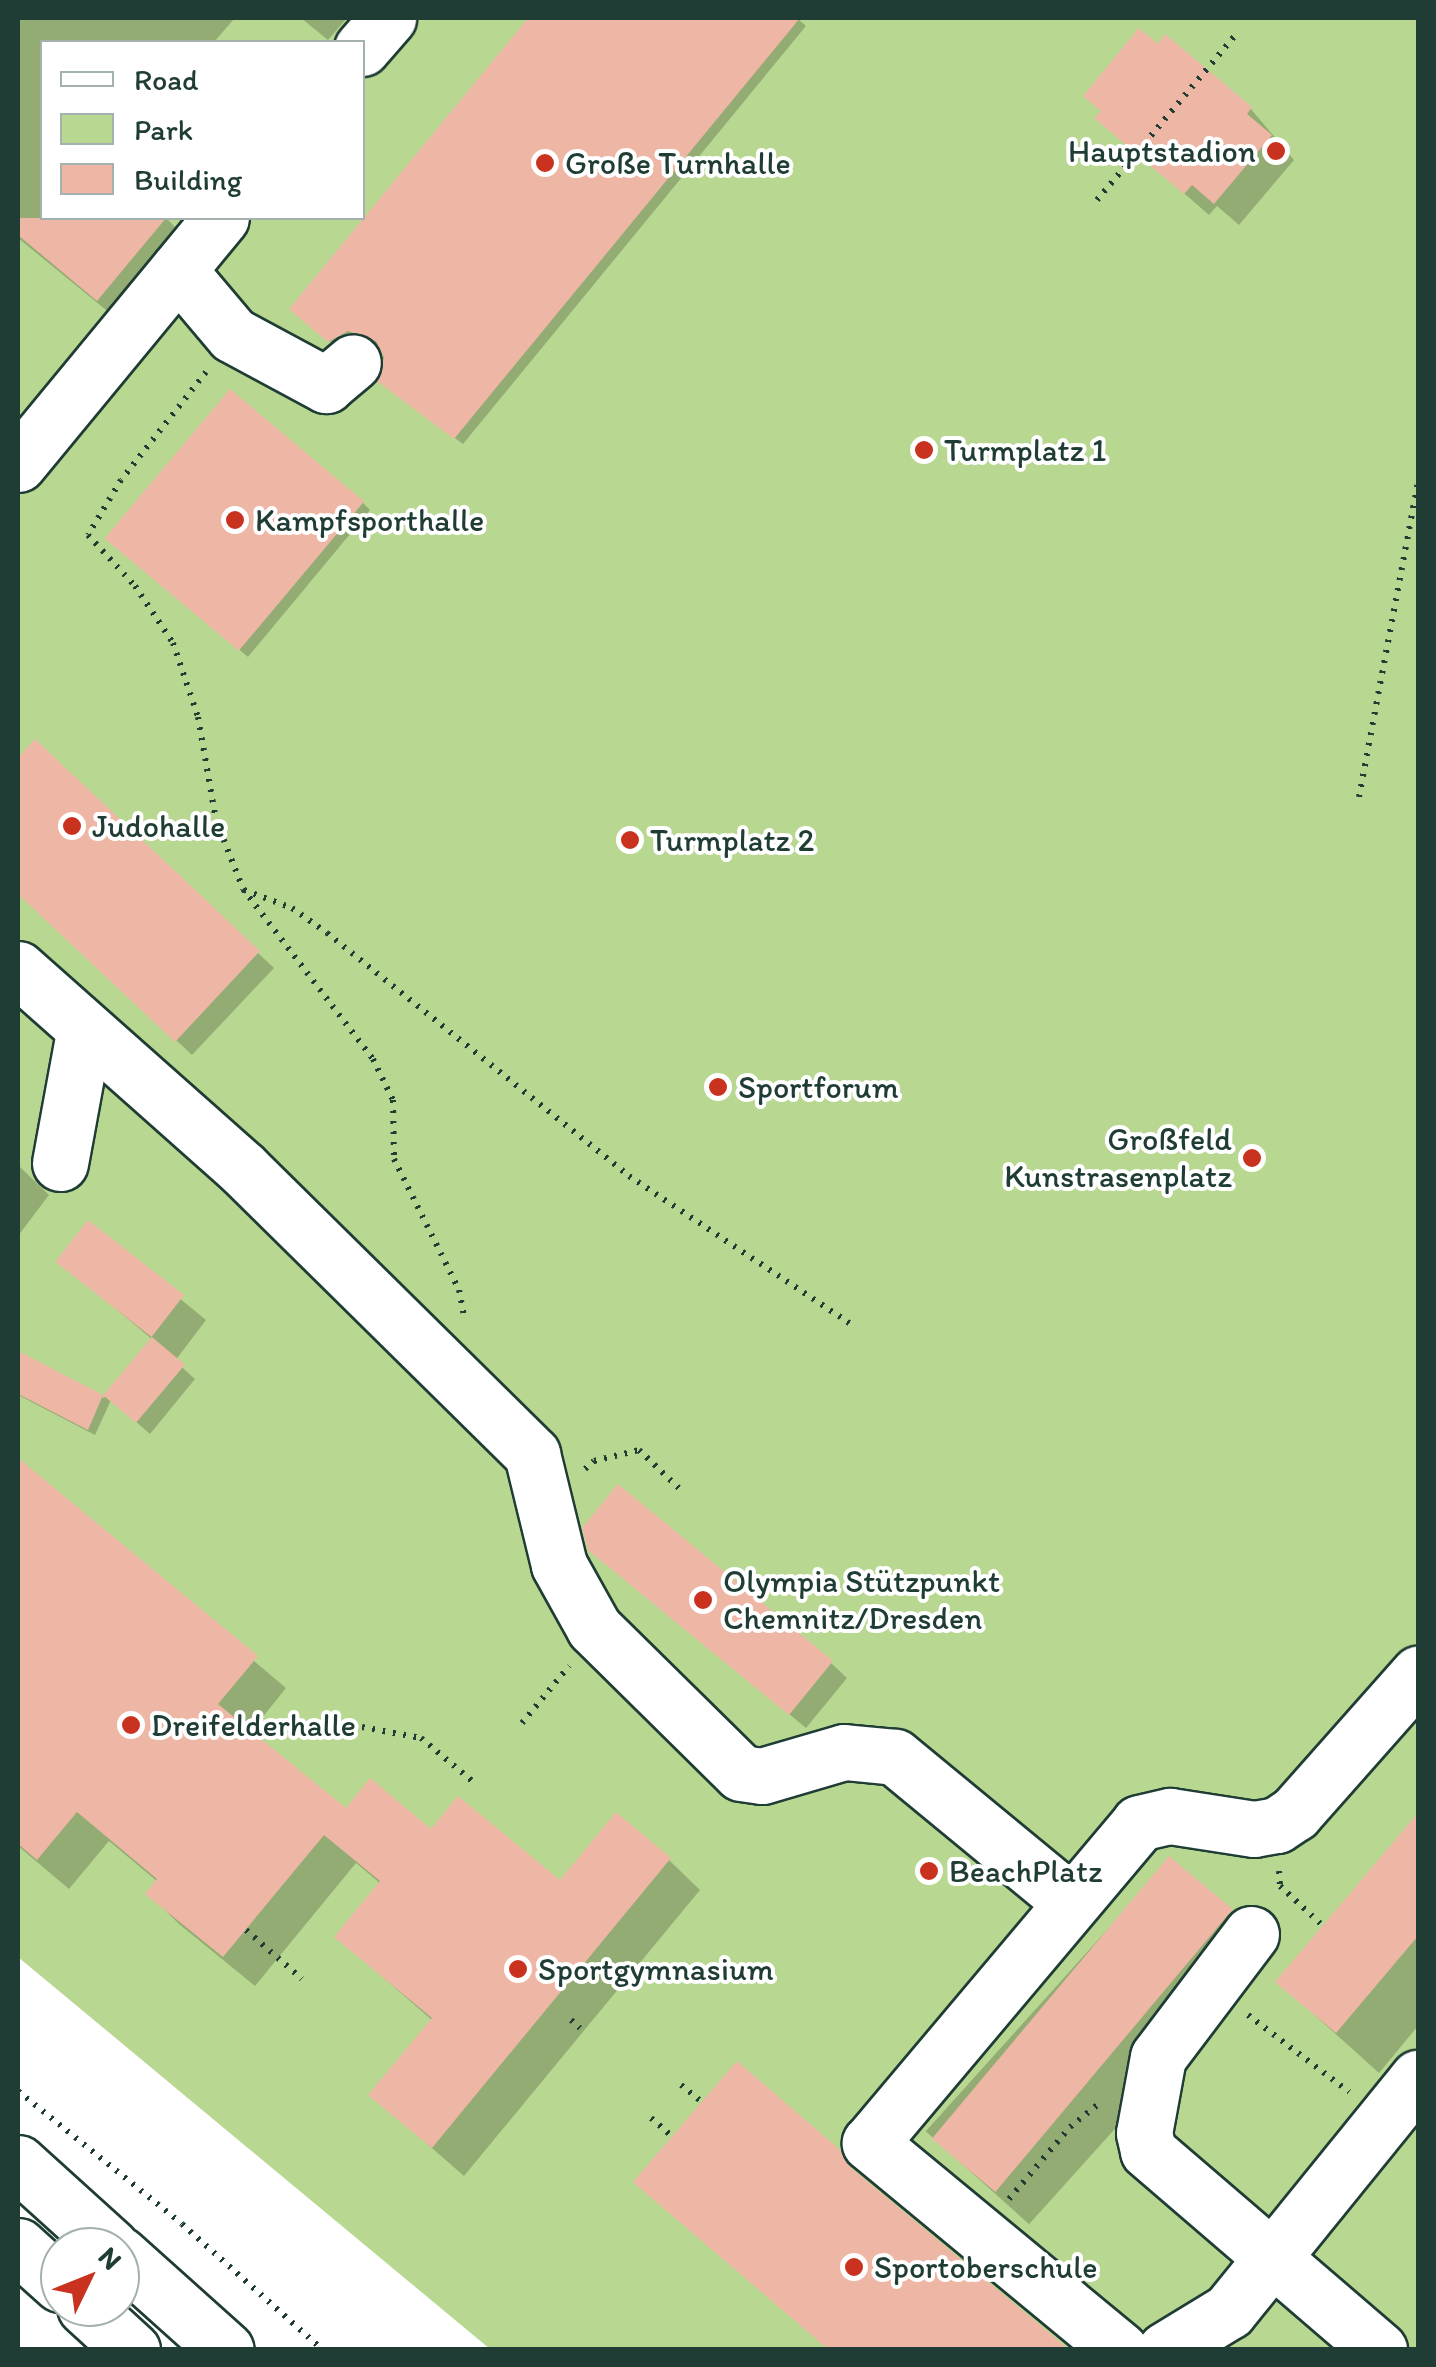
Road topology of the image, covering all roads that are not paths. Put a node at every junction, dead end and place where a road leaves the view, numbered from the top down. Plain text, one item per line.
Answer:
1 (388, 18) edge
2 (365, 45) edge
3 (219, 220) edge
4 (178, 270) junction
5 (352, 362) dead end
6 (18, 464) edge
7 (18, 970) edge
8 (84, 1032) junction
9 (60, 1163) dead end
10 (1418, 1674) edge
11 (1071, 1902) junction
12 (1252, 1934) dead end
13 (1418, 2078) edge
14 (18, 2163) edge
15 (89, 2227) edge
16 (18, 2246) edge
17 (1274, 2261) junction
18 (40, 2266) edge
19 (140, 2273) edge
20 (107, 2327) edge
21 (132, 2350) edge
22 (226, 2350) edge
23 (1120, 2350) edge
24 (1165, 2350) edge
25 (1380, 2350) edge

1 - 2 main road
3 - 4 main road
4 - 5 main road
4 - 6 main road
7 - 8 main road
8 - 9 main road
8 - 11 main road
10 - 11 main road
11 - 23 main road
12 - 17 main road
13 - 17 main road
14 - 15 main road
16 - 18 main road
17 - 24 main road
17 - 25 main road
19 - 22 main road
20 - 21 main road

